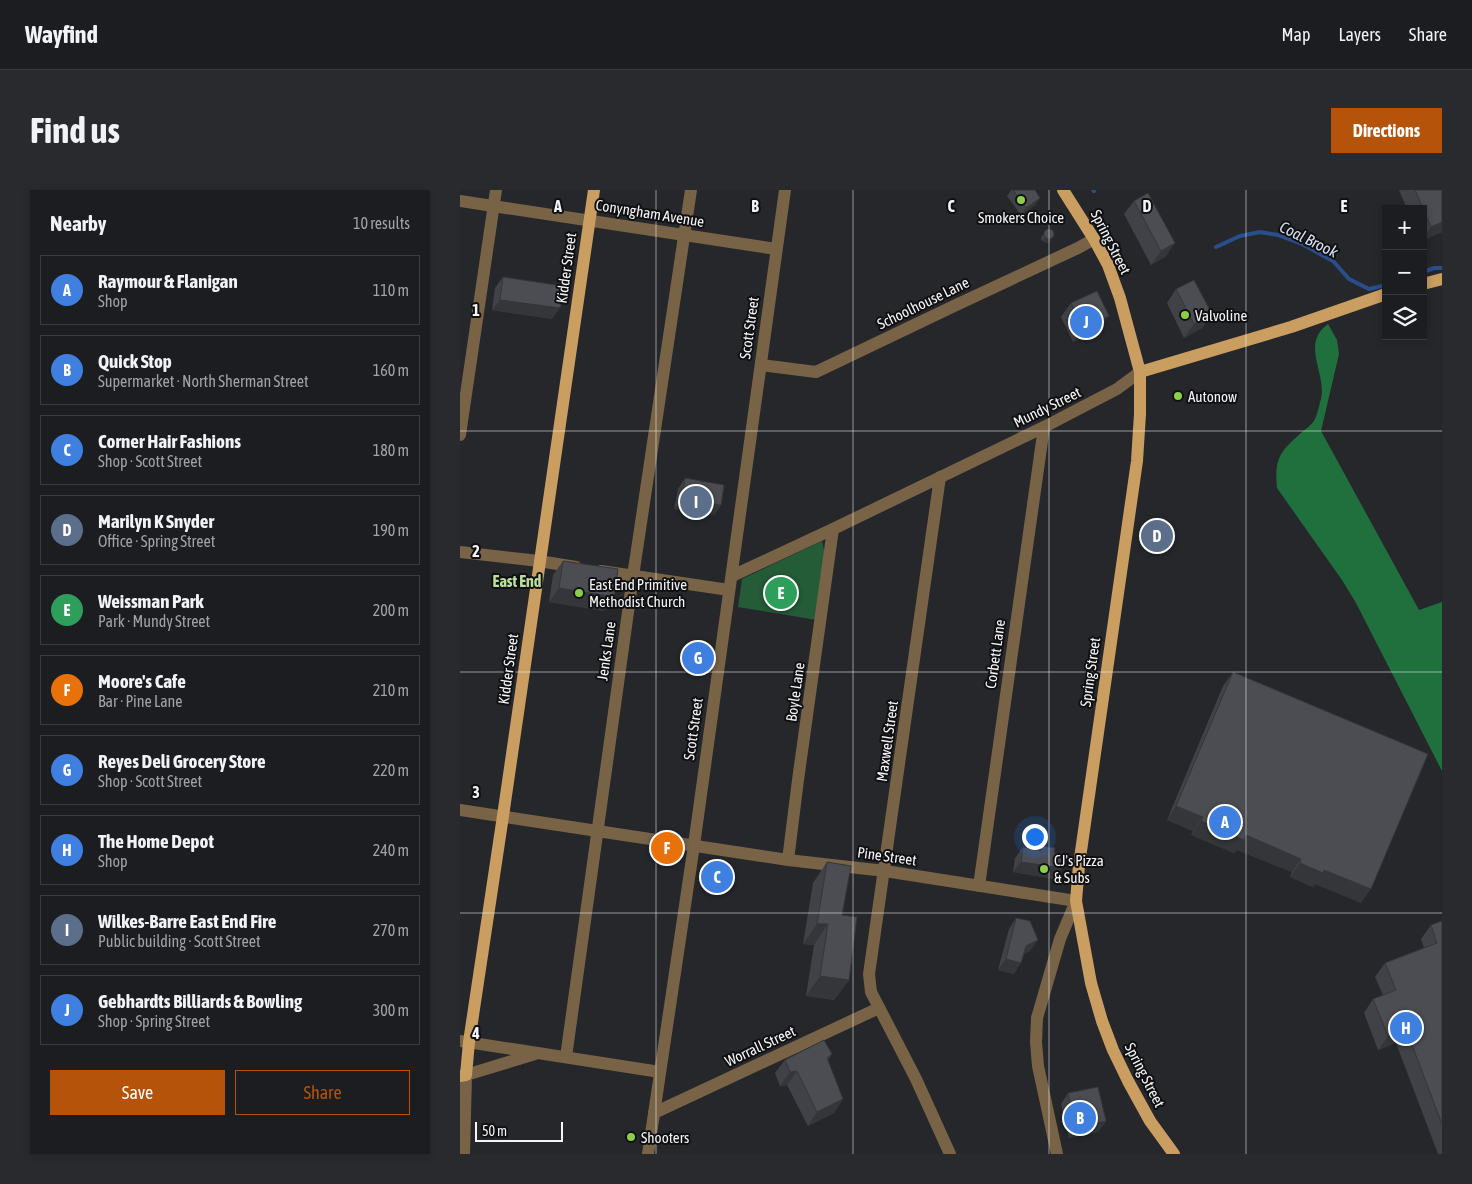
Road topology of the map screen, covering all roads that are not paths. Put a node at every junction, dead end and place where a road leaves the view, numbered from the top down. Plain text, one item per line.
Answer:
1 (496, 190) edge
2 (594, 190) edge
3 (692, 190) edge
4 (785, 190) edge
5 (1063, 190) edge
6 (460, 201) edge
7 (493, 206) junction
8 (589, 220) junction
9 (685, 235) junction
10 (1094, 239) junction
11 (776, 249) junction
12 (1442, 279) edge
13 (1427, 283) edge
14 (1383, 295) edge
15 (761, 365) junction
16 (1140, 372) junction
17 (1044, 426) junction
18 (460, 435) edge
19 (940, 477) junction
20 (834, 529) junction
21 (460, 552) edge
22 (539, 561) junction
23 (633, 576) junction
24 (732, 576) junction
25 (729, 590) junction
26 (460, 810) edge
27 (503, 816) junction
28 (597, 830) junction
29 (694, 845) junction
30 (788, 860) junction
31 (885, 871) junction
32 (979, 886) junction
33 (1076, 901) junction
34 (879, 1008) junction
35 (464, 1042) edge
36 (538, 1053) junction
37 (566, 1057) junction
38 (660, 1072) junction
39 (463, 1076) edge
40 (654, 1113) junction
41 (464, 1154) edge
42 (648, 1154) edge
43 (950, 1154) edge
44 (1057, 1154) edge
45 (1174, 1154) edge

1 - 7 street
2 - 8 main road, Kidder Street
3 - 9 street, Jenks Lane
4 - 11 street, Scott Street
5 - 10 main road, Spring Street
6 - 7 street, Conyngham Avenue
7 - 8 street, Conyngham Avenue
7 - 18 street
8 - 9 street, Conyngham Avenue
8 - 22 main road, Kidder Street
9 - 11 street, Conyngham Avenue
9 - 23 street, Jenks Lane
10 - 15 street, Schoolhouse Lane
10 - 16 main road, Spring Street
11 - 15 street, Scott Street
12 - 13 main road
14 - 16 main road, Mundy Street
15 - 24 street, Scott Street
16 - 17 street, Mundy Street
16 - 33 main road, Spring Street
17 - 19 street, Mundy Street
17 - 32 street, Corbett Lane
19 - 20 street, Mundy Street
19 - 31 street, Maxwell Street
20 - 24 street, Mundy Street
20 - 30 street, Boyle Lane
21 - 22 street
22 - 23 street
22 - 27 main road, Kidder Street
23 - 25 street
23 - 28 street, Jenks Lane
24 - 25 street, Scott Street
25 - 29 street, Scott Street
26 - 27 street, Pine Street
27 - 28 street, Pine Street
27 - 35 main road, Kidder Street
28 - 29 street, Pine Street
28 - 37 street, Jenks Lane
29 - 30 street, Pine Street
29 - 38 street, Scott Street
30 - 31 street, Pine Street
31 - 32 street, Pine Street
31 - 34 street, Maxwell Street
32 - 33 street, Pine Street
33 - 44 street
33 - 45 main road, Spring Street
34 - 40 street, Worrall Street
34 - 43 street, Maxwell Street
35 - 36 street
35 - 39 main road, Kidder Street
36 - 37 street
36 - 39 street
37 - 38 street
38 - 40 street, Scott Street
39 - 41 street, Kidder Street
40 - 42 street, Scott Street

